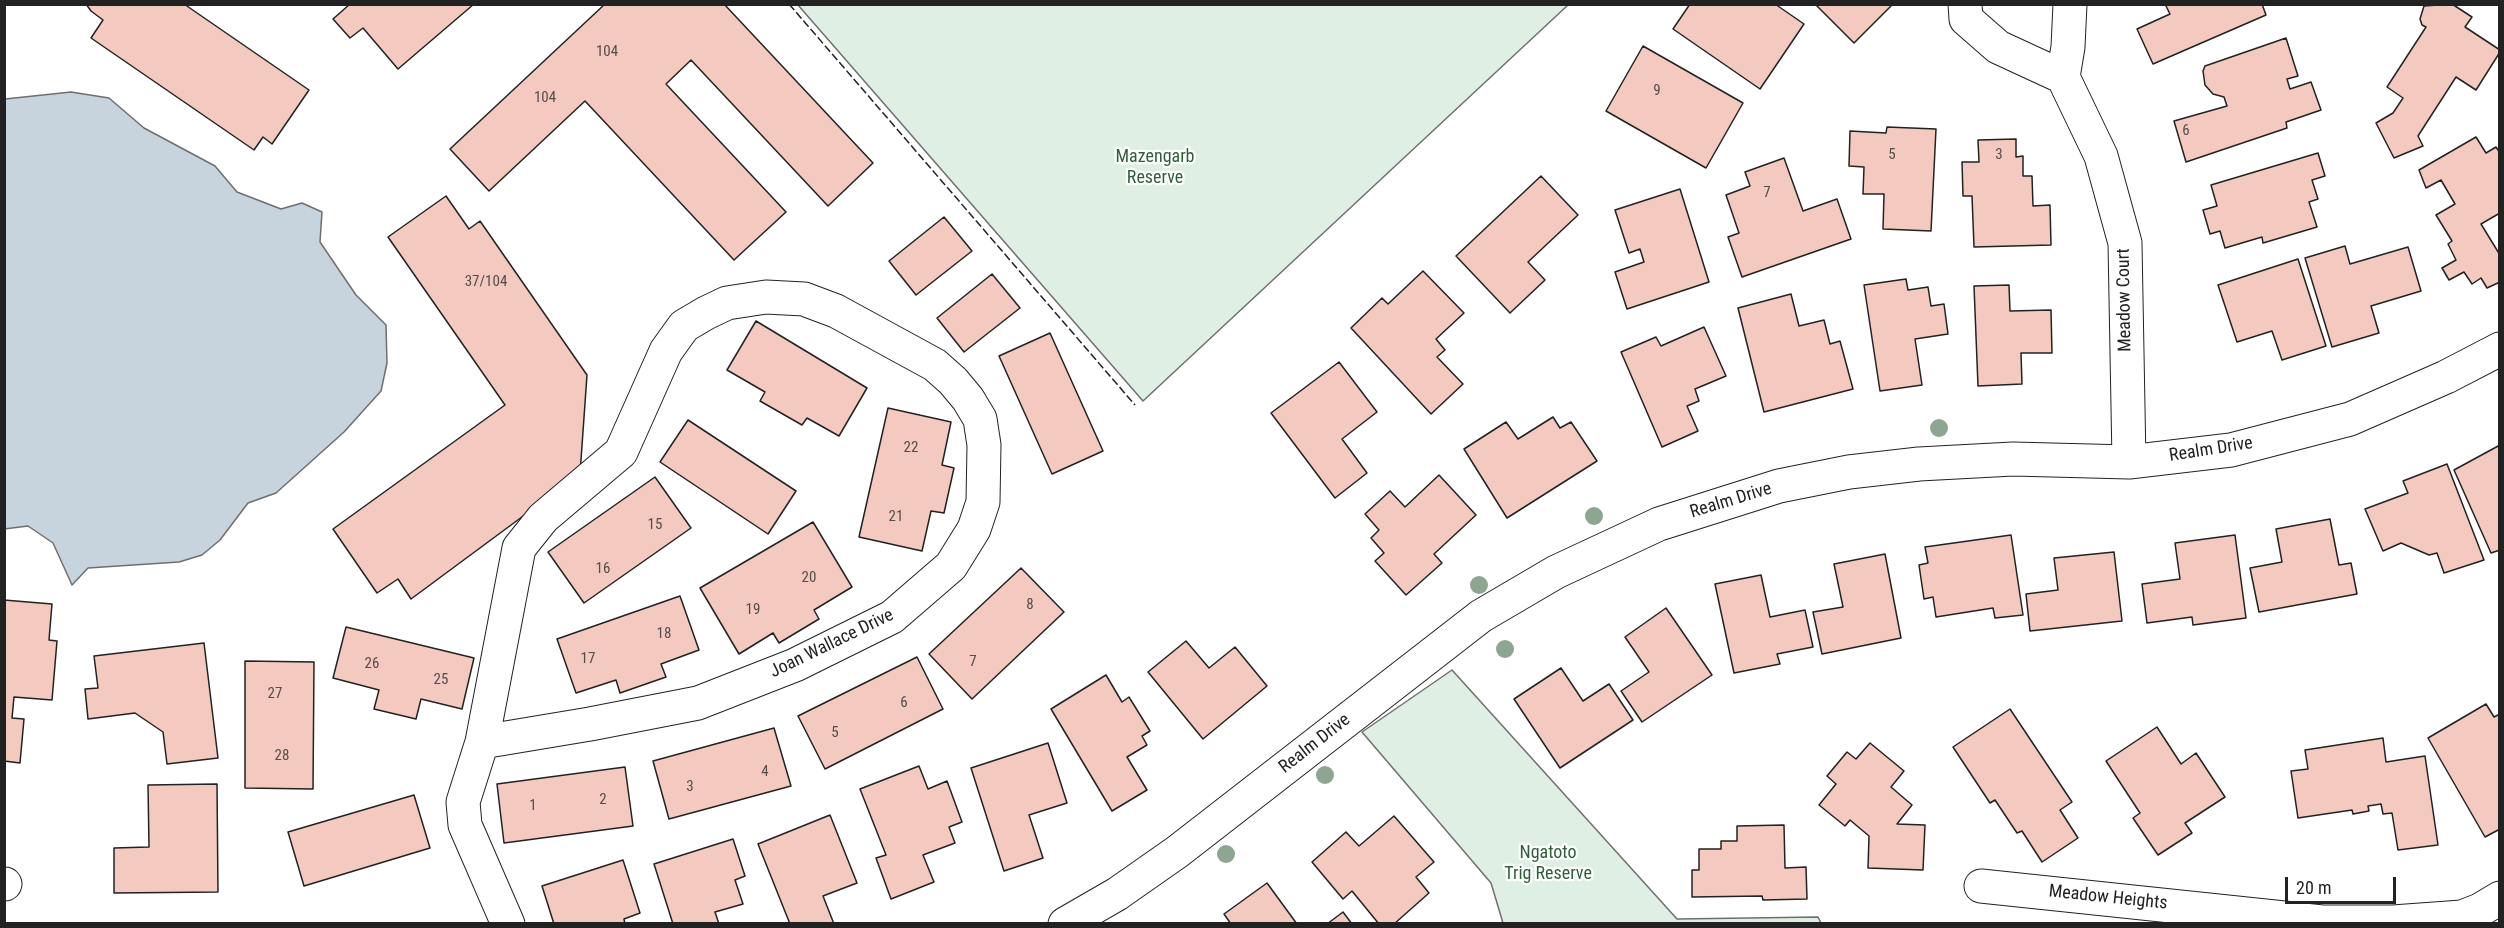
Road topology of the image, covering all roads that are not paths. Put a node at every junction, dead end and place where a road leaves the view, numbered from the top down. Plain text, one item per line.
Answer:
1 (1965, 4) edge
2 (2070, 4) edge
3 (2063, 77) junction
4 (2499, 349) edge
5 (2129, 462) junction
6 (482, 741) junction
7 (1981, 886) dead end
8 (2499, 898) edge
9 (508, 924) edge
10 (1065, 924) edge

1 - 3 street
2 - 3 street
3 - 5 street, Meadow Court
4 - 5 street, Realm Drive
5 - 10 street, Realm Drive
6 - 6 street, Joan Wallace Drive
6 - 9 street, Joan Wallace Drive
7 - 8 street, Meadow Heights

